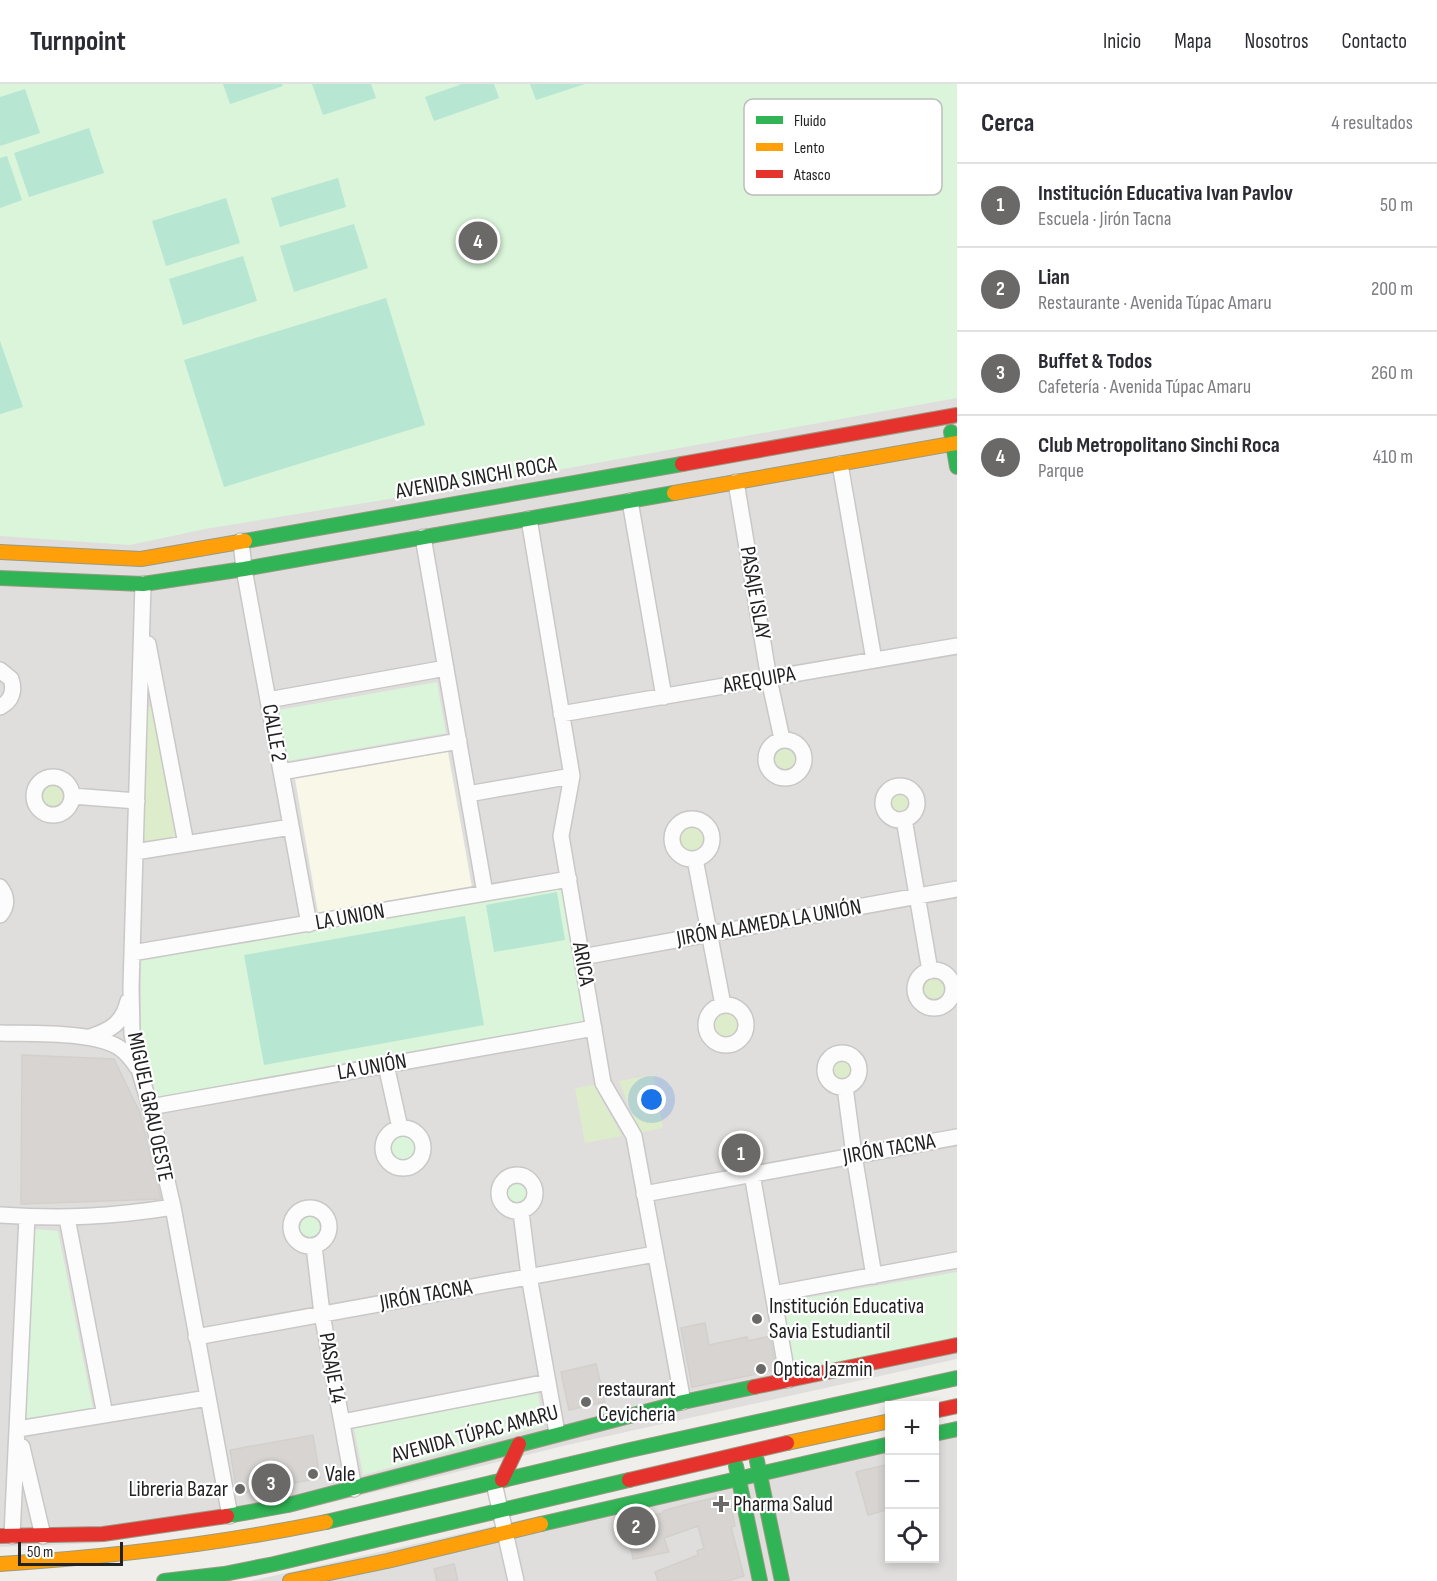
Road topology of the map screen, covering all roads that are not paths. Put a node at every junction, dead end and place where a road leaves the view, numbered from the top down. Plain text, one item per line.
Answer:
1 (953, 416) edge
2 (955, 444) edge
3 (840, 464) junction
4 (957, 467) edge
5 (736, 482) junction
6 (630, 501) junction
7 (529, 519) junction
8 (423, 537) junction
9 (241, 541) junction
10 (0, 552) edge
11 (244, 569) junction
12 (0, 578) edge
13 (143, 584) junction
14 (143, 618) junction
15 (957, 646) edge
16 (874, 660) junction
17 (446, 668) junction
18 (0, 670) edge
19 (769, 679) junction
20 (664, 697) junction
21 (268, 700) junction
22 (0, 706) edge
23 (561, 714) junction
24 (782, 739) dead end
25 (459, 741) junction
26 (281, 772) junction
27 (572, 776) junction
28 (468, 794) junction
29 (72, 796) dead end
30 (137, 801) junction
31 (904, 819) dead end
32 (291, 827) junction
33 (186, 844) junction
34 (135, 852) junction
35 (695, 859) dead end
36 (569, 879) junction
37 (0, 887) edge
38 (957, 890) edge
39 (485, 893) junction
40 (918, 896) junction
41 (0, 915) edge
42 (309, 924) junction
43 (709, 934) junction
44 (132, 953) junction
45 (582, 957) junction
46 (930, 971) dead end
47 (131, 987) junction
48 (723, 1005) dead end
49 (594, 1028) junction
50 (0, 1033) edge
51 (90, 1037) junction
52 (386, 1065) junction
53 (138, 1069) junction
54 (845, 1087) dead end
55 (150, 1107) junction
56 (400, 1128) dead end
57 (957, 1137) edge
58 (854, 1155) junction
59 (752, 1174) junction
60 (644, 1194) junction
61 (172, 1207) junction
62 (521, 1212) dead end
63 (0, 1215) edge
64 (27, 1216) junction
65 (67, 1218) junction
66 (314, 1246) dead end
67 (656, 1254) junction
68 (957, 1260) edge
69 (529, 1276) junction
70 (874, 1276) junction
71 (773, 1294) junction
72 (322, 1314) junction
73 (196, 1336) junction
74 (957, 1345) edge
75 (957, 1378) edge
76 (788, 1380) junction
77 (548, 1382) junction
78 (208, 1398) junction
79 (683, 1402) junction
80 (957, 1406) edge
81 (939, 1410) edge
82 (105, 1415) junction
83 (342, 1422) junction
84 (885, 1422) edge
85 (748, 1423) junction
86 (727, 1428) junction
87 (18, 1429) junction
88 (957, 1429) edge
89 (939, 1433) edge
90 (557, 1434) junction
91 (519, 1444) junction
92 (885, 1445) edge
93 (755, 1451) junction
94 (733, 1455) junction
95 (759, 1474) junction
96 (738, 1478) junction
97 (498, 1481) junction
98 (354, 1489) junction
99 (500, 1512) junction
100 (230, 1516) junction
101 (505, 1533) junction
102 (6, 1536) edge
103 (43, 1536) junction
104 (0, 1564) edge
105 (164, 1581) edge
106 (290, 1581) edge
107 (516, 1581) edge
108 (760, 1581) edge
109 (782, 1581) edge

1 - 2 main road
1 - 9 main road, AVENIDA SINCHI ROCA
2 - 3 main road
2 - 4 main road
3 - 5 main road
3 - 16 street
5 - 6 main road
5 - 19 street, PASAJE ISLAY
6 - 7 main road
6 - 20 street
7 - 8 main road
7 - 23 street, ARICA
8 - 11 main road
8 - 17 street
9 - 10 main road, AVENIDA SINCHI ROCA
9 - 11 street, CALLE 2
11 - 13 main road
11 - 21 street, CALLE 2
12 - 13 main road
13 - 14 street, MIGUEL GRAU OESTE
14 - 30 street, MIGUEL GRAU OESTE
14 - 33 street
15 - 16 street, AREQUIPA
16 - 19 street, AREQUIPA
17 - 21 street
17 - 25 street
18 - 22 street
19 - 20 street, AREQUIPA
19 - 24 street, PASAJE ISLAY
20 - 23 street, AREQUIPA
21 - 26 street, CALLE 2
23 - 27 street, ARICA
25 - 26 street
25 - 28 street
26 - 32 street, CALLE 2
27 - 28 street
27 - 36 street, ARICA
28 - 39 street
29 - 30 street
30 - 34 street, MIGUEL GRAU OESTE
31 - 40 street
32 - 33 street
32 - 42 street, CALLE 2
33 - 34 street
34 - 44 street, MIGUEL GRAU OESTE
35 - 43 street
36 - 39 street, LA UNION
36 - 45 street, ARICA
37 - 41 street
38 - 40 street, JIRÓN ALAMEDA LA UNIÓN
39 - 42 street, LA UNION
40 - 43 street, JIRÓN ALAMEDA LA UNIÓN
40 - 46 street
42 - 44 street, LA UNION
43 - 45 street, JIRÓN ALAMEDA LA UNIÓN
43 - 48 street
44 - 47 street, MIGUEL GRAU OESTE
45 - 49 street, ARICA
47 - 51 street
47 - 53 street, MIGUEL GRAU OESTE
49 - 52 street, LA UNIÓN
49 - 60 street, ARICA
50 - 51 street
51 - 53 street
52 - 55 street, LA UNIÓN
52 - 56 street
53 - 55 street, MIGUEL GRAU OESTE
54 - 58 street
55 - 61 street, MIGUEL GRAU OESTE
57 - 58 street, JIRÓN TACNA
58 - 59 street, JIRÓN TACNA
58 - 70 street
59 - 60 street, JIRÓN TACNA
59 - 71 street
60 - 67 street, ARICA
61 - 65 street
61 - 73 street, MIGUEL GRAU OESTE
62 - 69 street
63 - 64 street
64 - 65 street
64 - 87 street
65 - 82 street
66 - 72 street, PASAJE 14
67 - 69 street, JIRÓN TACNA
67 - 79 street, ARICA
68 - 70 street
69 - 72 street, JIRÓN TACNA
69 - 77 street
70 - 71 street
71 - 76 street
72 - 73 street, JIRÓN TACNA
72 - 83 street, PASAJE 14
73 - 78 street, MIGUEL GRAU OESTE
74 - 76 main road, AVENIDA TÚPAC AMARU
75 - 85 main road
76 - 79 main road, AVENIDA TÚPAC AMARU
77 - 83 street
77 - 90 street
78 - 82 street
78 - 100 street, MIGUEL GRAU OESTE
79 - 90 main road, AVENIDA TÚPAC AMARU
80 - 81 main road
82 - 87 street
83 - 98 street, PASAJE 14
84 - 93 main road
85 - 86 main road
85 - 93 main road
86 - 94 main road
86 - 97 main road
87 - 102 street
87 - 103 street
88 - 89 main road
90 - 91 main road, AVENIDA TÚPAC AMARU
91 - 97 main road
91 - 98 main road, AVENIDA TÚPAC AMARU
92 - 95 main road
93 - 94 main road
93 - 95 main road
94 - 96 main road
94 - 99 main road
95 - 96 main road
95 - 109 main road
96 - 101 main road
96 - 108 main road
97 - 99 street
97 - 104 main road
98 - 100 main road, AVENIDA TÚPAC AMARU
99 - 101 street
99 - 105 main road
100 - 103 main road, AVENIDA TÚPAC AMARU
101 - 106 main road
101 - 107 street
102 - 103 main road, AVENIDA TÚPAC AMARU

